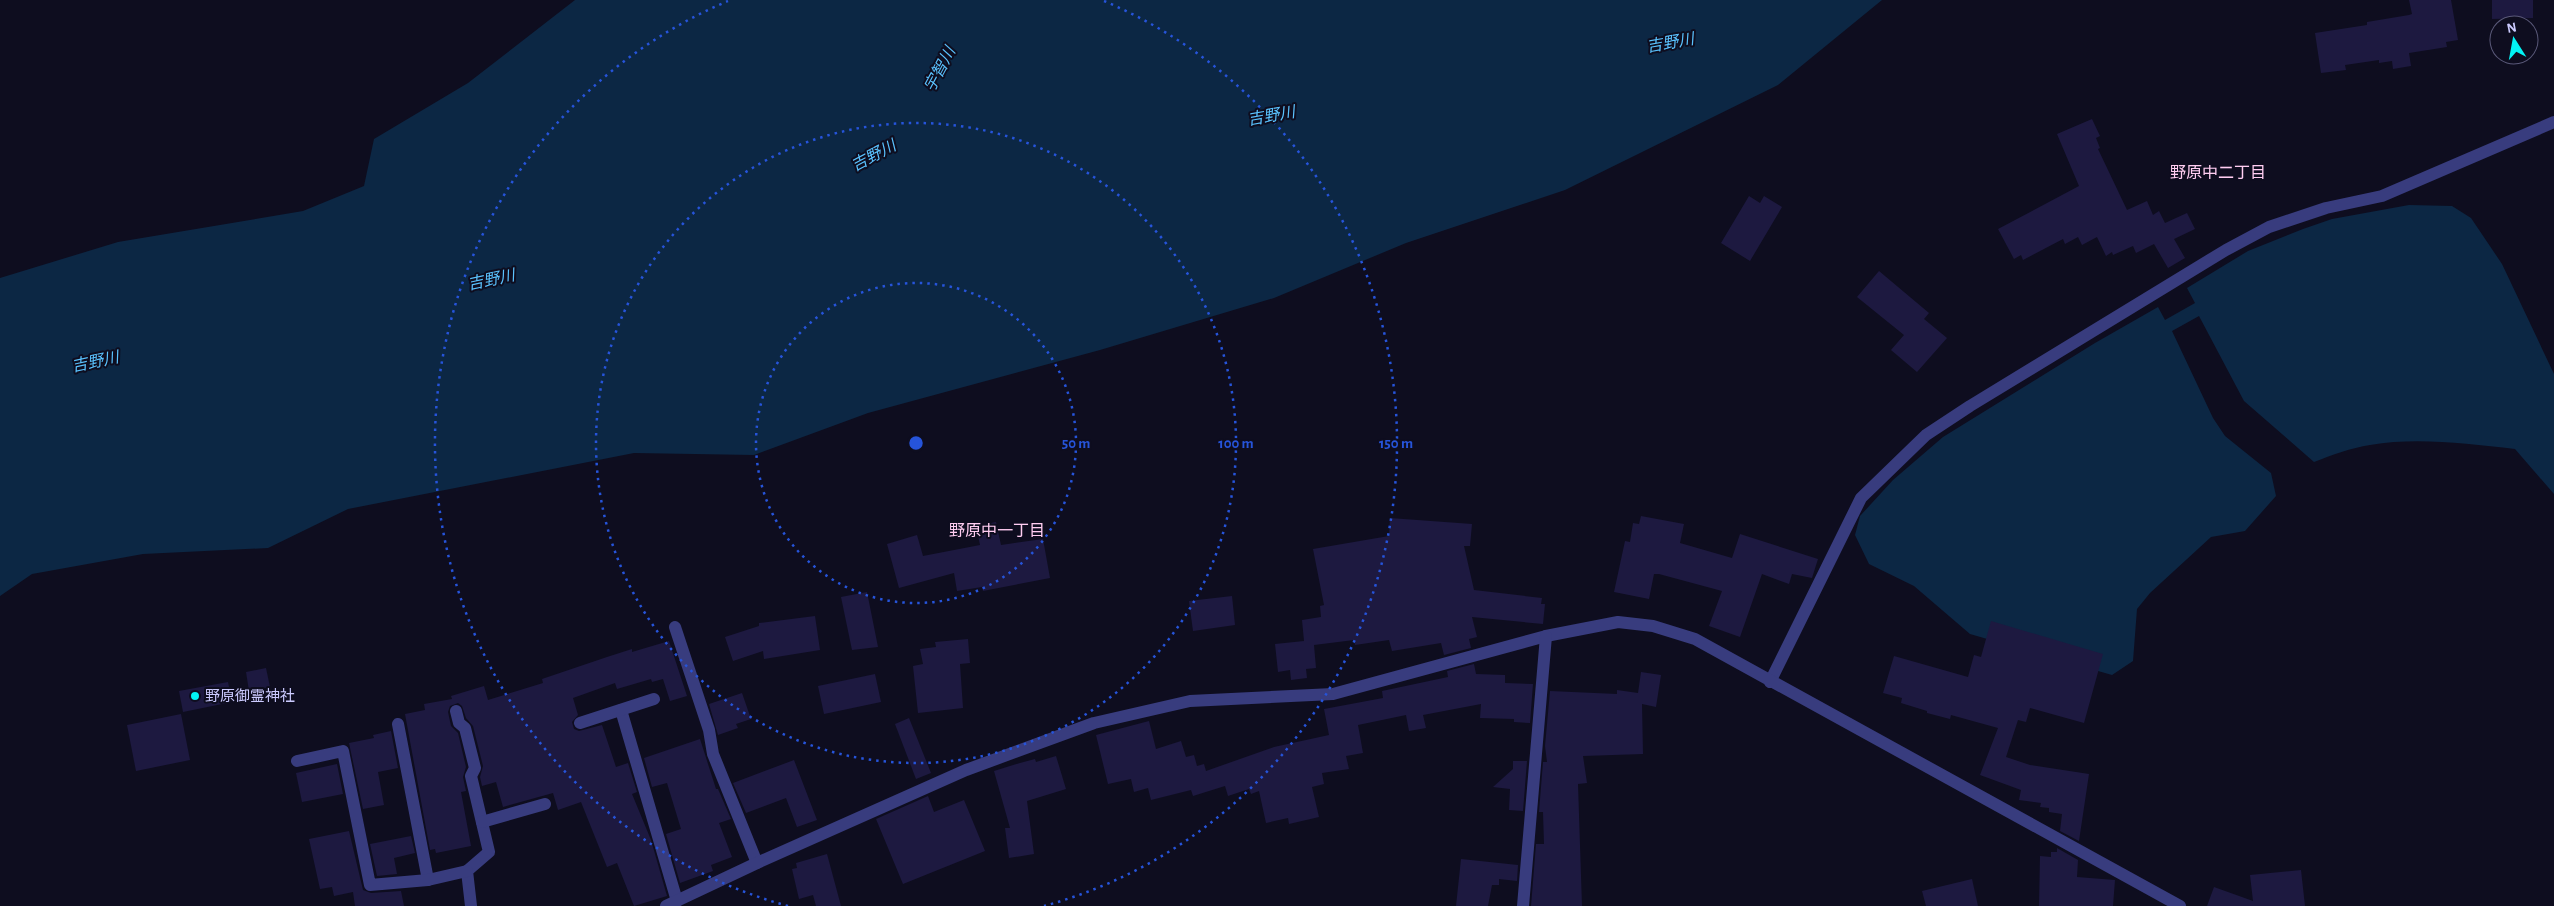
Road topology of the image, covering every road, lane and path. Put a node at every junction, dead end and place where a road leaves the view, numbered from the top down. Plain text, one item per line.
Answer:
1 (2554, 122) edge
2 (675, 627) dead end
3 (1546, 636) junction
4 (1770, 682) junction
5 (654, 699) dead end
6 (456, 710) dead end
7 (620, 710) junction
8 (580, 723) dead end
9 (398, 724) dead end
10 (297, 761) dead end
11 (545, 804) dead end
12 (482, 822) junction
13 (757, 863) junction
14 (467, 871) junction
15 (428, 880) junction
16 (672, 904) edge
17 (471, 906) edge
18 (1523, 906) edge
19 (2180, 906) edge

1 - 4 street
2 - 13 street
3 - 4 street
3 - 13 street
3 - 18 street
4 - 19 street
5 - 7 street
6 - 12 street
7 - 8 street
7 - 16 street
9 - 15 street
10 - 15 street
11 - 12 street
12 - 14 street
13 - 16 street
14 - 15 street
14 - 17 street

